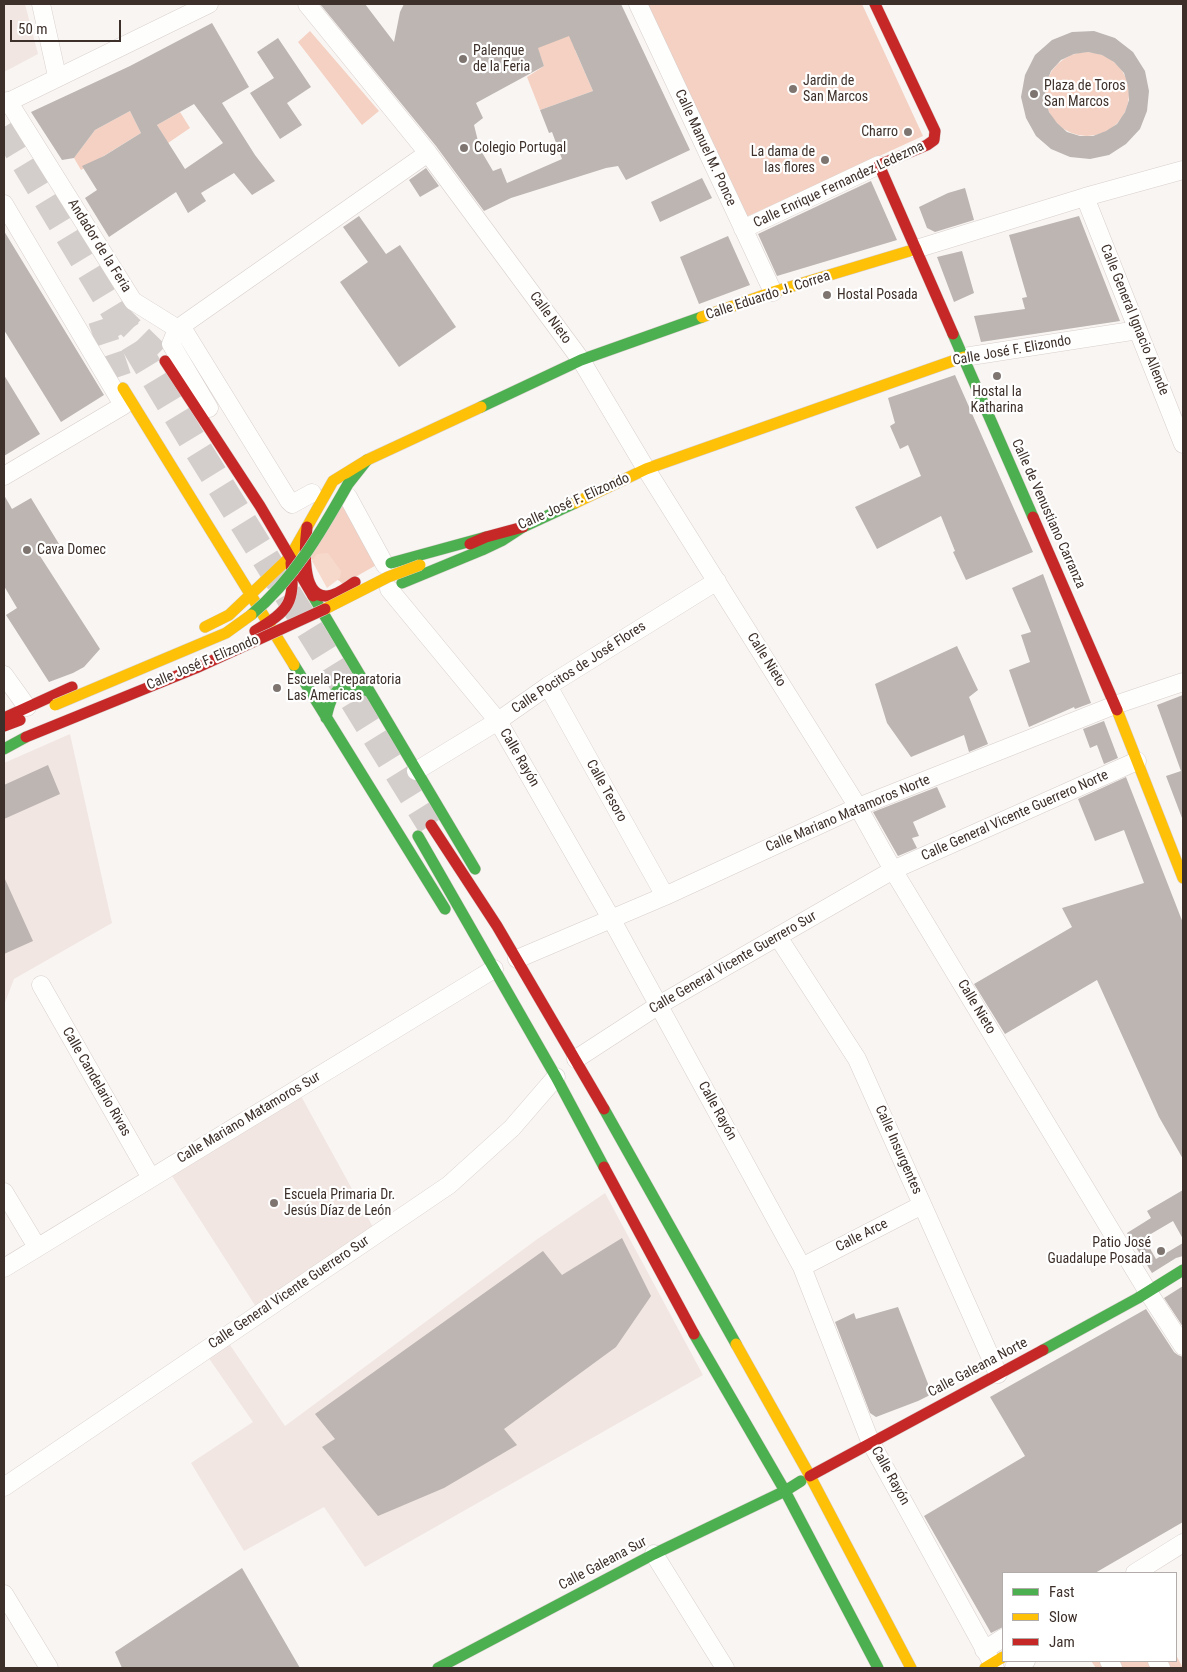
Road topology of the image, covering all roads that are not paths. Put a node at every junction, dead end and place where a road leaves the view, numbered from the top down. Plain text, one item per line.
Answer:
1 (41, 4) edge
2 (209, 4) edge
3 (307, 4) edge
4 (638, 4) edge
5 (875, 4) edge
6 (57, 76) junction
7 (6, 102) edge
8 (428, 153) junction
9 (880, 165) junction
10 (1183, 170) edge
11 (1086, 197) junction
12 (4, 204) edge
13 (743, 229) junction
14 (916, 249) junction
15 (773, 292) junction
16 (177, 329) junction
17 (1138, 330) junction
18 (964, 357) junction
19 (581, 360) junction
20 (165, 361) tunnel mouth
21 (123, 388) tunnel mouth
22 (124, 405) junction
23 (1177, 412) edge
24 (1183, 444) edge
25 (367, 460) junction
26 (646, 470) junction
27 (4, 476) edge
28 (348, 490) junction
29 (312, 493) dead end
30 (260, 506) junction
31 (307, 527) junction
32 (523, 527) junction
33 (275, 532) junction
34 (486, 537) junction
35 (290, 557) junction
36 (386, 565) junction
37 (717, 582) junction
38 (389, 589) junction
39 (248, 597) junction
40 (292, 600) junction
41 (327, 620) junction
42 (268, 624) junction
43 (193, 633) dead end
44 (280, 642) junction
45 (141, 656) dead end
46 (212, 671) junction
47 (4, 675) edge
48 (1183, 682) edge
49 (548, 686) junction
50 (370, 692) junction
51 (1115, 705) junction
52 (24, 714) junction
53 (4, 718) edge
54 (326, 718) junction
55 (498, 721) junction
56 (4, 726) edge
57 (4, 749) edge
58 (4, 755) edge
59 (1137, 761) junction
60 (416, 771) junction
61 (858, 806) junction
62 (431, 826) tunnel mouth
63 (416, 834) dead end
64 (893, 870) junction
65 (1183, 878) edge
66 (665, 896) junction
67 (610, 919) junction
68 (497, 926) junction
69 (778, 937) junction
70 (478, 942) junction
71 (517, 959) junction
72 (494, 969) junction
73 (41, 985) dead end
74 (659, 1005) junction
75 (576, 1059) junction
76 (556, 1078) junction
77 (151, 1178) junction
78 (4, 1192) edge
79 (922, 1205) junction
80 (37, 1247) junction
81 (802, 1267) junction
82 (4, 1268) edge
83 (1183, 1270) edge
84 (1148, 1292) junction
85 (1183, 1346) edge
86 (998, 1374) junction
87 (870, 1442) junction
88 (810, 1476) junction
89 (4, 1487) edge
90 (785, 1491) junction
91 (1183, 1544) edge
92 (654, 1554) junction
93 (1137, 1572) edge
94 (4, 1594) edge
95 (1002, 1640) edge
96 (992, 1661) edge
97 (49, 1668) edge
98 (438, 1668) edge
99 (725, 1668) edge
100 (878, 1668) edge
101 (911, 1668) edge

1 - 6 street
2 - 6 street, Andador de la Feria
3 - 8 street, Calle Nieto
4 - 13 street, Calle Manuel M. Ponce
5 - 9 street, Calle Enrique Fernandez Ledezma
6 - 7 street, Andador de la Feria
7 - 16 street, Andador de la Feria
8 - 16 street
8 - 19 street, Calle Nieto
9 - 13 street, Calle Enrique Fernandez Ledezma
9 - 14 street, Calle de Venustiano Carranza
10 - 11 street, Calle Eduardo J. Correa
11 - 14 street, Calle Eduardo J. Correa
11 - 17 street, Calle General Ignacio Allende
12 - 22 street
13 - 15 street, Calle Manuel M. Ponce
14 - 15 street, Calle Eduardo J. Correa
14 - 18 street, Calle de Venustiano Carranza
15 - 19 street, Calle Eduardo J. Correa
16 - 29 street, Andador de la Feria
16 - 30 street
17 - 18 street, Calle José F. Elizondo
17 - 23 street, Calle General Ignacio Allende
18 - 26 street, Calle José F. Elizondo
18 - 51 street, Calle de Venustiano Carranza
19 - 25 street, Calle Eduardo J. Correa
19 - 26 street, Calle Nieto
20 - 30 street
21 - 39 street
22 - 27 street
22 - 39 street
23 - 24 street, Calle General Ignacio Allende
25 - 28 street, Calle José F. Elizondo
25 - 31 street, Calle Eduardo J. Correa
26 - 32 street, Calle José F. Elizondo
26 - 37 street, Calle Nieto
28 - 36 street
28 - 52 street, Calle José F. Elizondo, bridge
30 - 33 street
31 - 33 street
31 - 35 street, Calle Eduardo J. Correa
31 - 36 street
32 - 34 street, Calle José F. Elizondo
32 - 38 street
33 - 35 street
34 - 36 street
34 - 57 street, Calle José F. Elizondo, bridge
35 - 39 street, Calle Eduardo J. Correa
35 - 40 street
35 - 41 street
37 - 49 street, Calle Pocitos de José Flores
37 - 61 street, Calle Nieto
38 - 41 street
38 - 55 street, Calle Rayón
39 - 40 street
39 - 42 street
39 - 43 street, Calle Eduardo J. Correa
40 - 41 street
40 - 42 street
41 - 44 street
41 - 50 street
42 - 44 street
42 - 46 street
44 - 46 street
44 - 54 street
45 - 52 street
46 - 58 street
47 - 52 street
48 - 51 street, Calle Mariano Matamoros Norte
49 - 55 street, Calle Pocitos de José Flores
49 - 66 street, Calle Tesoro
50 - 54 street
50 - 60 street
51 - 59 street, Calle de Venustiano Carranza
51 - 61 street, Calle Mariano Matamoros Norte
52 - 53 street
52 - 56 street, Calle José F. Elizondo
54 - 70 street
55 - 60 street, Calle Pocitos de José Flores
55 - 67 street, Calle Rayón
59 - 64 street, Calle General Vicente Guerrero Norte
59 - 65 street, Calle de Venustiano Carranza
60 - 68 street
61 - 64 street, Calle Nieto
61 - 66 street, Calle Mariano Matamoros Norte
62 - 68 street
63 - 70 street
64 - 69 street, Calle General Vicente Guerrero Sur
64 - 84 street, Calle Nieto
66 - 67 street, Calle Mariano Matamoros Norte
67 - 71 street, Calle Mariano Matamoros Norte
67 - 74 street, Calle Rayón
68 - 71 street
69 - 74 street, Calle General Vicente Guerrero Sur
69 - 79 street, Calle Insurgentes
70 - 72 street
71 - 75 street
72 - 76 street
72 - 77 street, Calle Mariano Matamoros Sur
73 - 77 street, Calle Candelario Rivas
74 - 75 street, Calle General Vicente Guerrero Sur
74 - 81 street, Calle Rayón
75 - 88 street
76 - 89 street, Calle General Vicente Guerrero Sur
76 - 90 street
77 - 80 street, Calle Mariano Matamoros Sur
78 - 80 street
79 - 81 street, Calle Arce
79 - 86 street, Calle Insurgentes
80 - 82 street, Calle Mariano Matamoros Sur
81 - 87 street, Calle Rayón
83 - 84 street, Calle Galeana Norte
84 - 85 street, Calle Nieto
84 - 86 street, Calle Galeana Norte
86 - 87 street, Calle Galeana Norte
87 - 88 street, Calle Galeana Norte
87 - 96 street, Calle Rayón
88 - 90 street, Calle Galeana Norte
88 - 101 street
90 - 92 street, Calle Galeana Sur
90 - 100 street
91 - 93 street
92 - 98 street, Calle Galeana Sur
92 - 99 street
94 - 97 street
95 - 96 street

